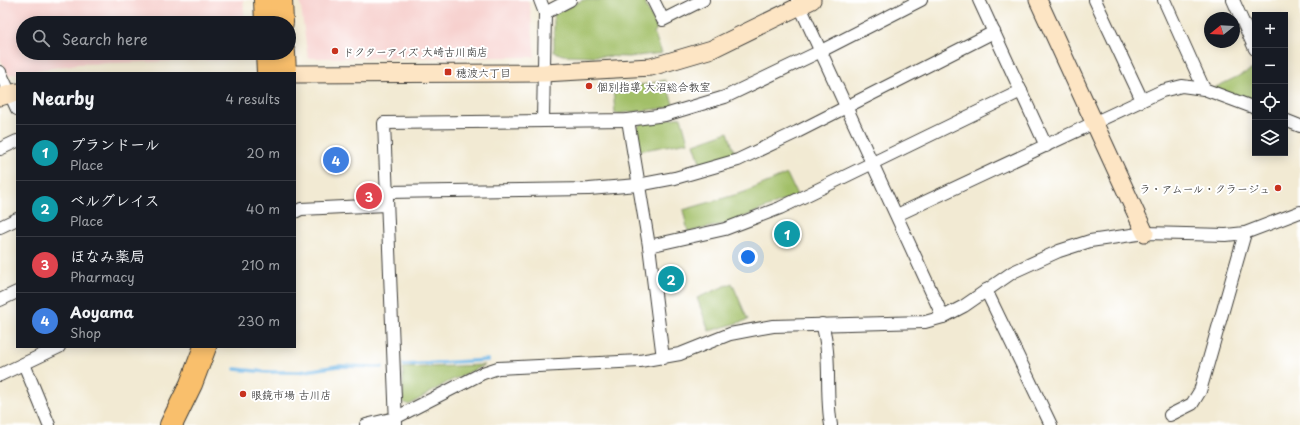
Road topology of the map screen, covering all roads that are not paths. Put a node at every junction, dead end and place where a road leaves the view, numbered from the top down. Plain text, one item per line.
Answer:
1 (264, 0) edge
2 (281, 0) edge
3 (540, 0) edge
4 (570, 0) edge
5 (653, 0) edge
6 (703, 0) edge
7 (921, 0) edge
8 (979, 0) edge
9 (1038, 0) edge
10 (1095, 0) edge
11 (1164, 0) edge
12 (1233, 0) edge
13 (803, 2) edge
14 (545, 13) junction
15 (265, 16) edge
16 (282, 16) edge
17 (994, 32) junction
18 (1255, 48) edge
19 (821, 52) junction
20 (267, 60) edge
21 (284, 60) edge
22 (0, 72) edge
23 (268, 72) edge
24 (285, 72) edge
25 (544, 73) junction
26 (296, 74) edge
27 (1204, 90) junction
28 (1021, 91) junction
29 (11, 98) edge
30 (1142, 100) junction
31 (846, 106) junction
32 (1252, 107) edge
33 (1288, 119) edge
34 (543, 120) junction
35 (628, 120) junction
36 (1095, 123) junction
37 (1300, 126) edge
38 (16, 141) edge
39 (1046, 146) junction
40 (0, 149) edge
41 (873, 164) junction
42 (638, 185) junction
43 (387, 192) junction
44 (387, 205) junction
45 (296, 212) edge
46 (1300, 212) edge
47 (897, 215) junction
48 (16, 219) edge
49 (0, 227) edge
50 (1145, 233) junction
51 (1245, 233) junction
52 (649, 246) junction
53 (986, 290) junction
54 (16, 292) edge
55 (0, 300) edge
56 (943, 317) junction
57 (822, 324) junction
58 (57, 348) edge
59 (205, 348) edge
60 (212, 348) edge
61 (663, 358) junction
62 (24, 364) junction
63 (0, 375) edge
64 (191, 384) junction
65 (1170, 415) dead end
66 (395, 422) edge
67 (49, 425) edge
68 (171, 425) edge
69 (366, 425) edge
70 (831, 425) edge
71 (1051, 425) edge

1 - 15 highway
2 - 16 highway
3 - 14 street
4 - 14 street
5 - 6 street
7 - 19 street
8 - 17 street
9 - 36 street
10 - 30 street
11 - 27 street
12 - 18 street
13 - 19 street
13 - 25 street
14 - 25 street
17 - 28 street
17 - 31 street
19 - 31 street
19 - 35 street
20 - 23 highway
21 - 24 highway
22 - 29 street
25 - 26 street
25 - 34 street
27 - 30 street
27 - 32 street
28 - 39 street
28 - 41 street
30 - 36 street
31 - 41 street
31 - 42 street
33 - 37 street
34 - 35 street
34 - 43 street
35 - 42 street
36 - 39 street
36 - 50 street
38 - 40 street
39 - 47 street
41 - 47 street
41 - 52 street
42 - 43 street
42 - 52 street
43 - 44 street
44 - 45 street
44 - 66 street
46 - 51 street
47 - 56 street
48 - 49 street
50 - 51 street
50 - 53 street
51 - 65 street
52 - 61 street
53 - 56 street
53 - 71 street
54 - 55 street
56 - 57 street
57 - 61 street
57 - 70 street
58 - 62 street
59 - 64 highway
60 - 64 highway
61 - 66 street
62 - 63 street
62 - 67 street
64 - 68 highway
66 - 69 street

